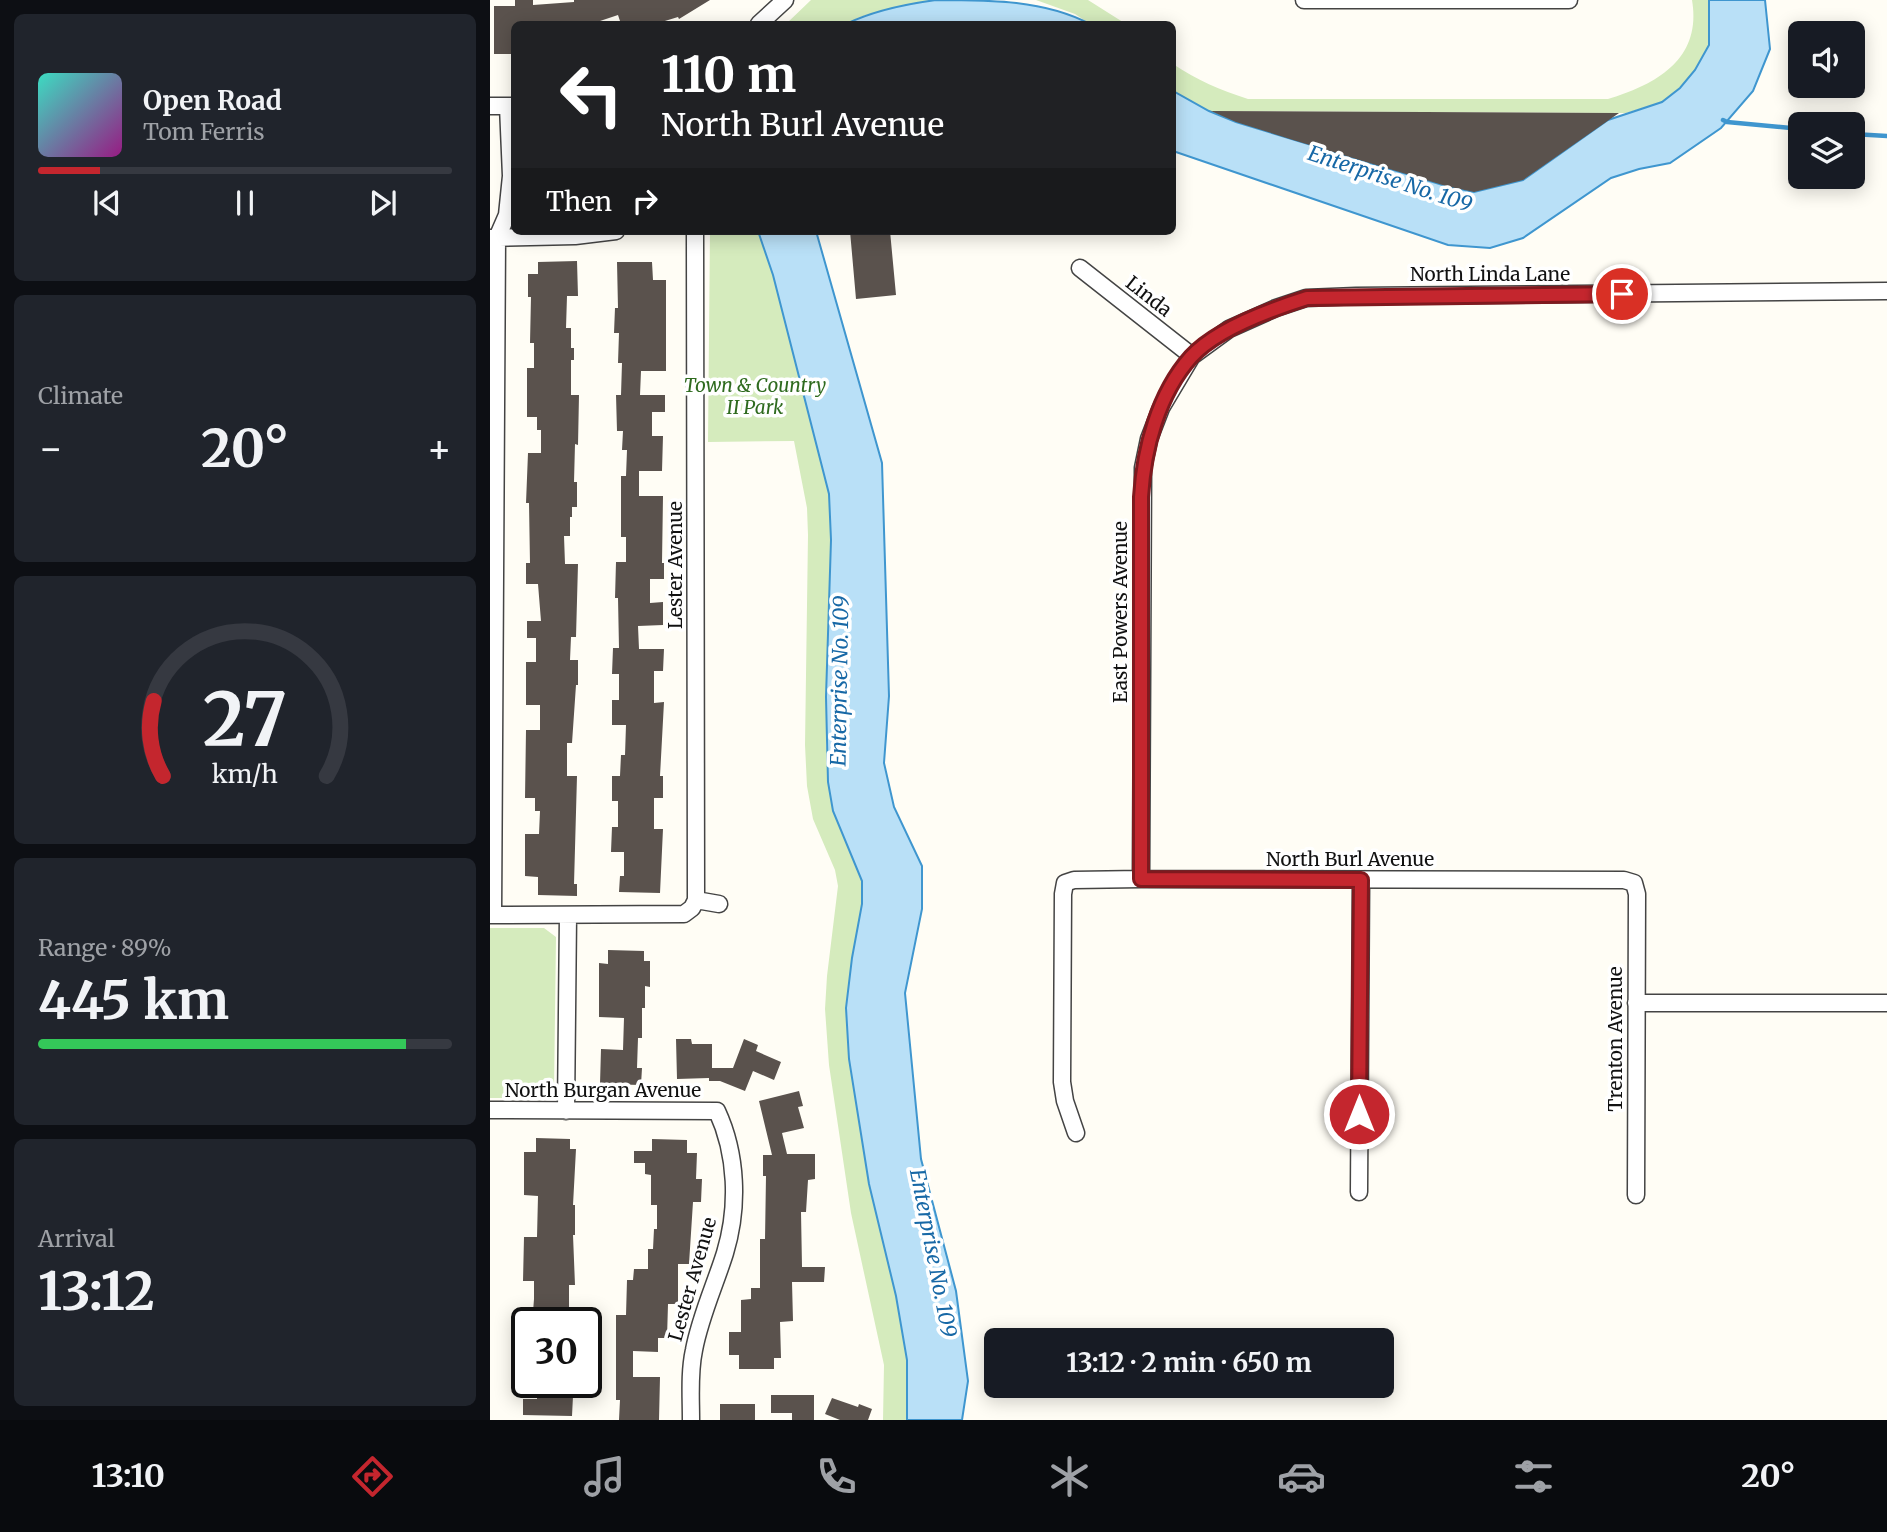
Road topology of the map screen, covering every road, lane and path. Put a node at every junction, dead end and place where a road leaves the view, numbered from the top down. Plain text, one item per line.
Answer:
1 (785, 0) edge
2 (1304, 0) edge
3 (1569, 0) edge
4 (762, 21) edge
5 (490, 106) edge
6 (511, 106) edge
7 (492, 234) edge
8 (511, 234) edge
9 (534, 235) edge
10 (583, 235) edge
11 (695, 235) edge
12 (1080, 268) dead end
13 (1887, 291) edge
14 (1192, 356) junction
15 (1141, 879) junction
16 (1361, 880) junction
17 (1634, 883) joint
18 (696, 900) junction
19 (719, 904) dead end
20 (491, 915) edge
21 (568, 915) junction
22 (1636, 1003) junction
23 (1887, 1003) edge
24 (490, 1110) edge
25 (566, 1111) junction
26 (716, 1111) joint
27 (1076, 1133) dead end
28 (1359, 1192) dead end
29 (1636, 1195) dead end
30 (691, 1420) edge

1 - 4 street
2 - 3 street
5 - 6 street
6 - 7 street
7 - 8 street
7 - 20 street
9 - 10 street
11 - 18 street, Lester Avenue
12 - 14 street, Linda
13 - 14 street, North Linda Lane
14 - 15 street, East Powers Avenue
15 - 16 street, North Burl Avenue
15 - 27 street, North Burl Avenue
16 - 17 street, North Burl Avenue
16 - 28 street
17 - 22 street, Trenton Avenue
18 - 19 street
18 - 21 street
20 - 21 street
21 - 25 street
22 - 23 street
22 - 29 street, Trenton Avenue
24 - 25 street, North Burgan Avenue
25 - 26 street, North Burgan Avenue
26 - 30 street, Lester Avenue

